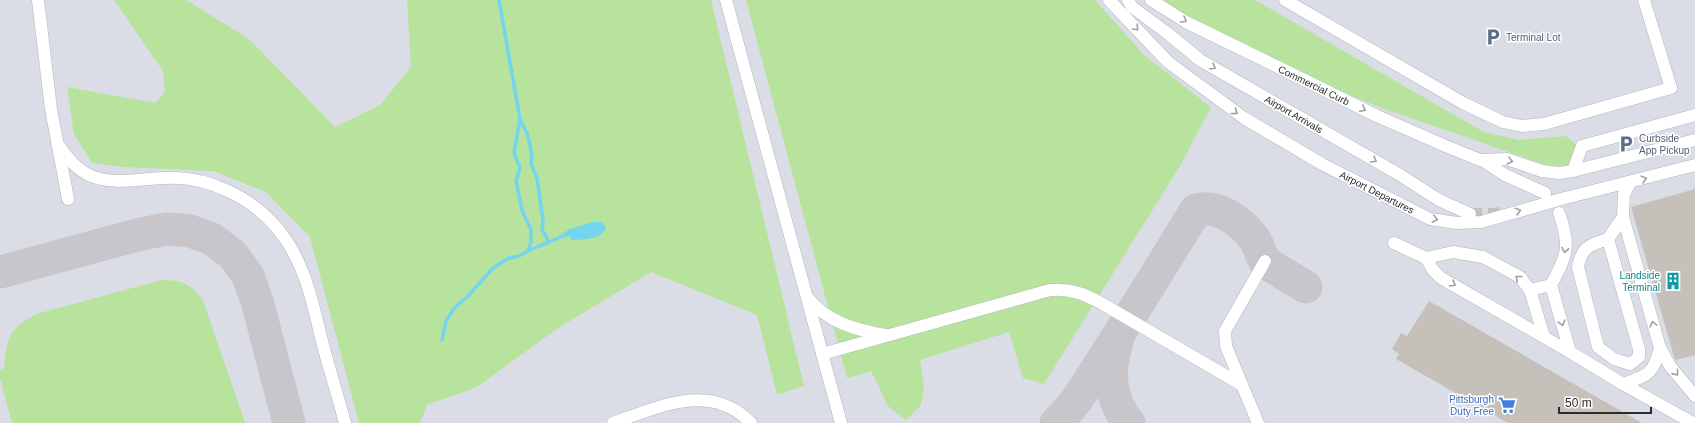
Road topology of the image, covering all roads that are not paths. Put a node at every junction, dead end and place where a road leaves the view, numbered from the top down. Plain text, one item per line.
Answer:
1 (38, 0) edge
2 (726, 0) edge
3 (1109, 0) edge
4 (1128, 0) edge
5 (1151, 0) edge
6 (1285, 0) edge
7 (1644, 0) edge
8 (1695, 115) edge
9 (1695, 140) edge
10 (57, 143) junction
11 (1482, 160) junction
12 (1695, 165) edge
13 (1574, 171) junction
14 (1629, 185) dead end
15 (1545, 192) dead end
16 (68, 199) dead end
17 (1559, 213) dead end
18 (1470, 214) tunnel mouth
19 (1623, 217) junction
20 (1608, 239) junction
21 (1394, 243) dead end
22 (1426, 258) junction
23 (1265, 261) dead end
24 (1551, 286) junction
25 (1530, 290) junction
26 (806, 294) junction
27 (890, 335) junction
28 (1544, 337) junction
29 (1660, 348) junction
30 (1570, 352) junction
31 (822, 354) junction
32 (1623, 384) junction
33 (1242, 385) junction
34 (1695, 396) edge
35 (345, 423) edge
36 (613, 423) edge
37 (751, 423) edge
38 (840, 423) edge
39 (1258, 423) edge
40 (1693, 423) edge

1 - 10 street
2 - 26 street
3 -> 12 street, Airport Departures
4 -> 18 street, Airport Arrivals
5 -> 11 street, Commercial Curb
6 - 7 street
8 - 13 street
9 - 13 street, Commercial Curb
10 - 16 street
10 - 35 street
11 -> 13 street, Commercial Curb
11 - 15 street, Commercial Curb
14 - 19 street
17 -> 24 street
19 - 20 street
29 -> 19 street
20 - 20 street
21 - 22 street
25 -> 22 street
22 -> 28 street
23 - 33 street
24 - 25 street
24 -> 30 street
25 - 28 street
26 - 27 street
26 - 31 street
27 - 31 street
27 - 33 street
28 - 30 street
29 - 32 street
29 -> 34 street
30 - 32 street
31 - 38 street
32 - 40 street
33 - 39 street
36 - 37 street

